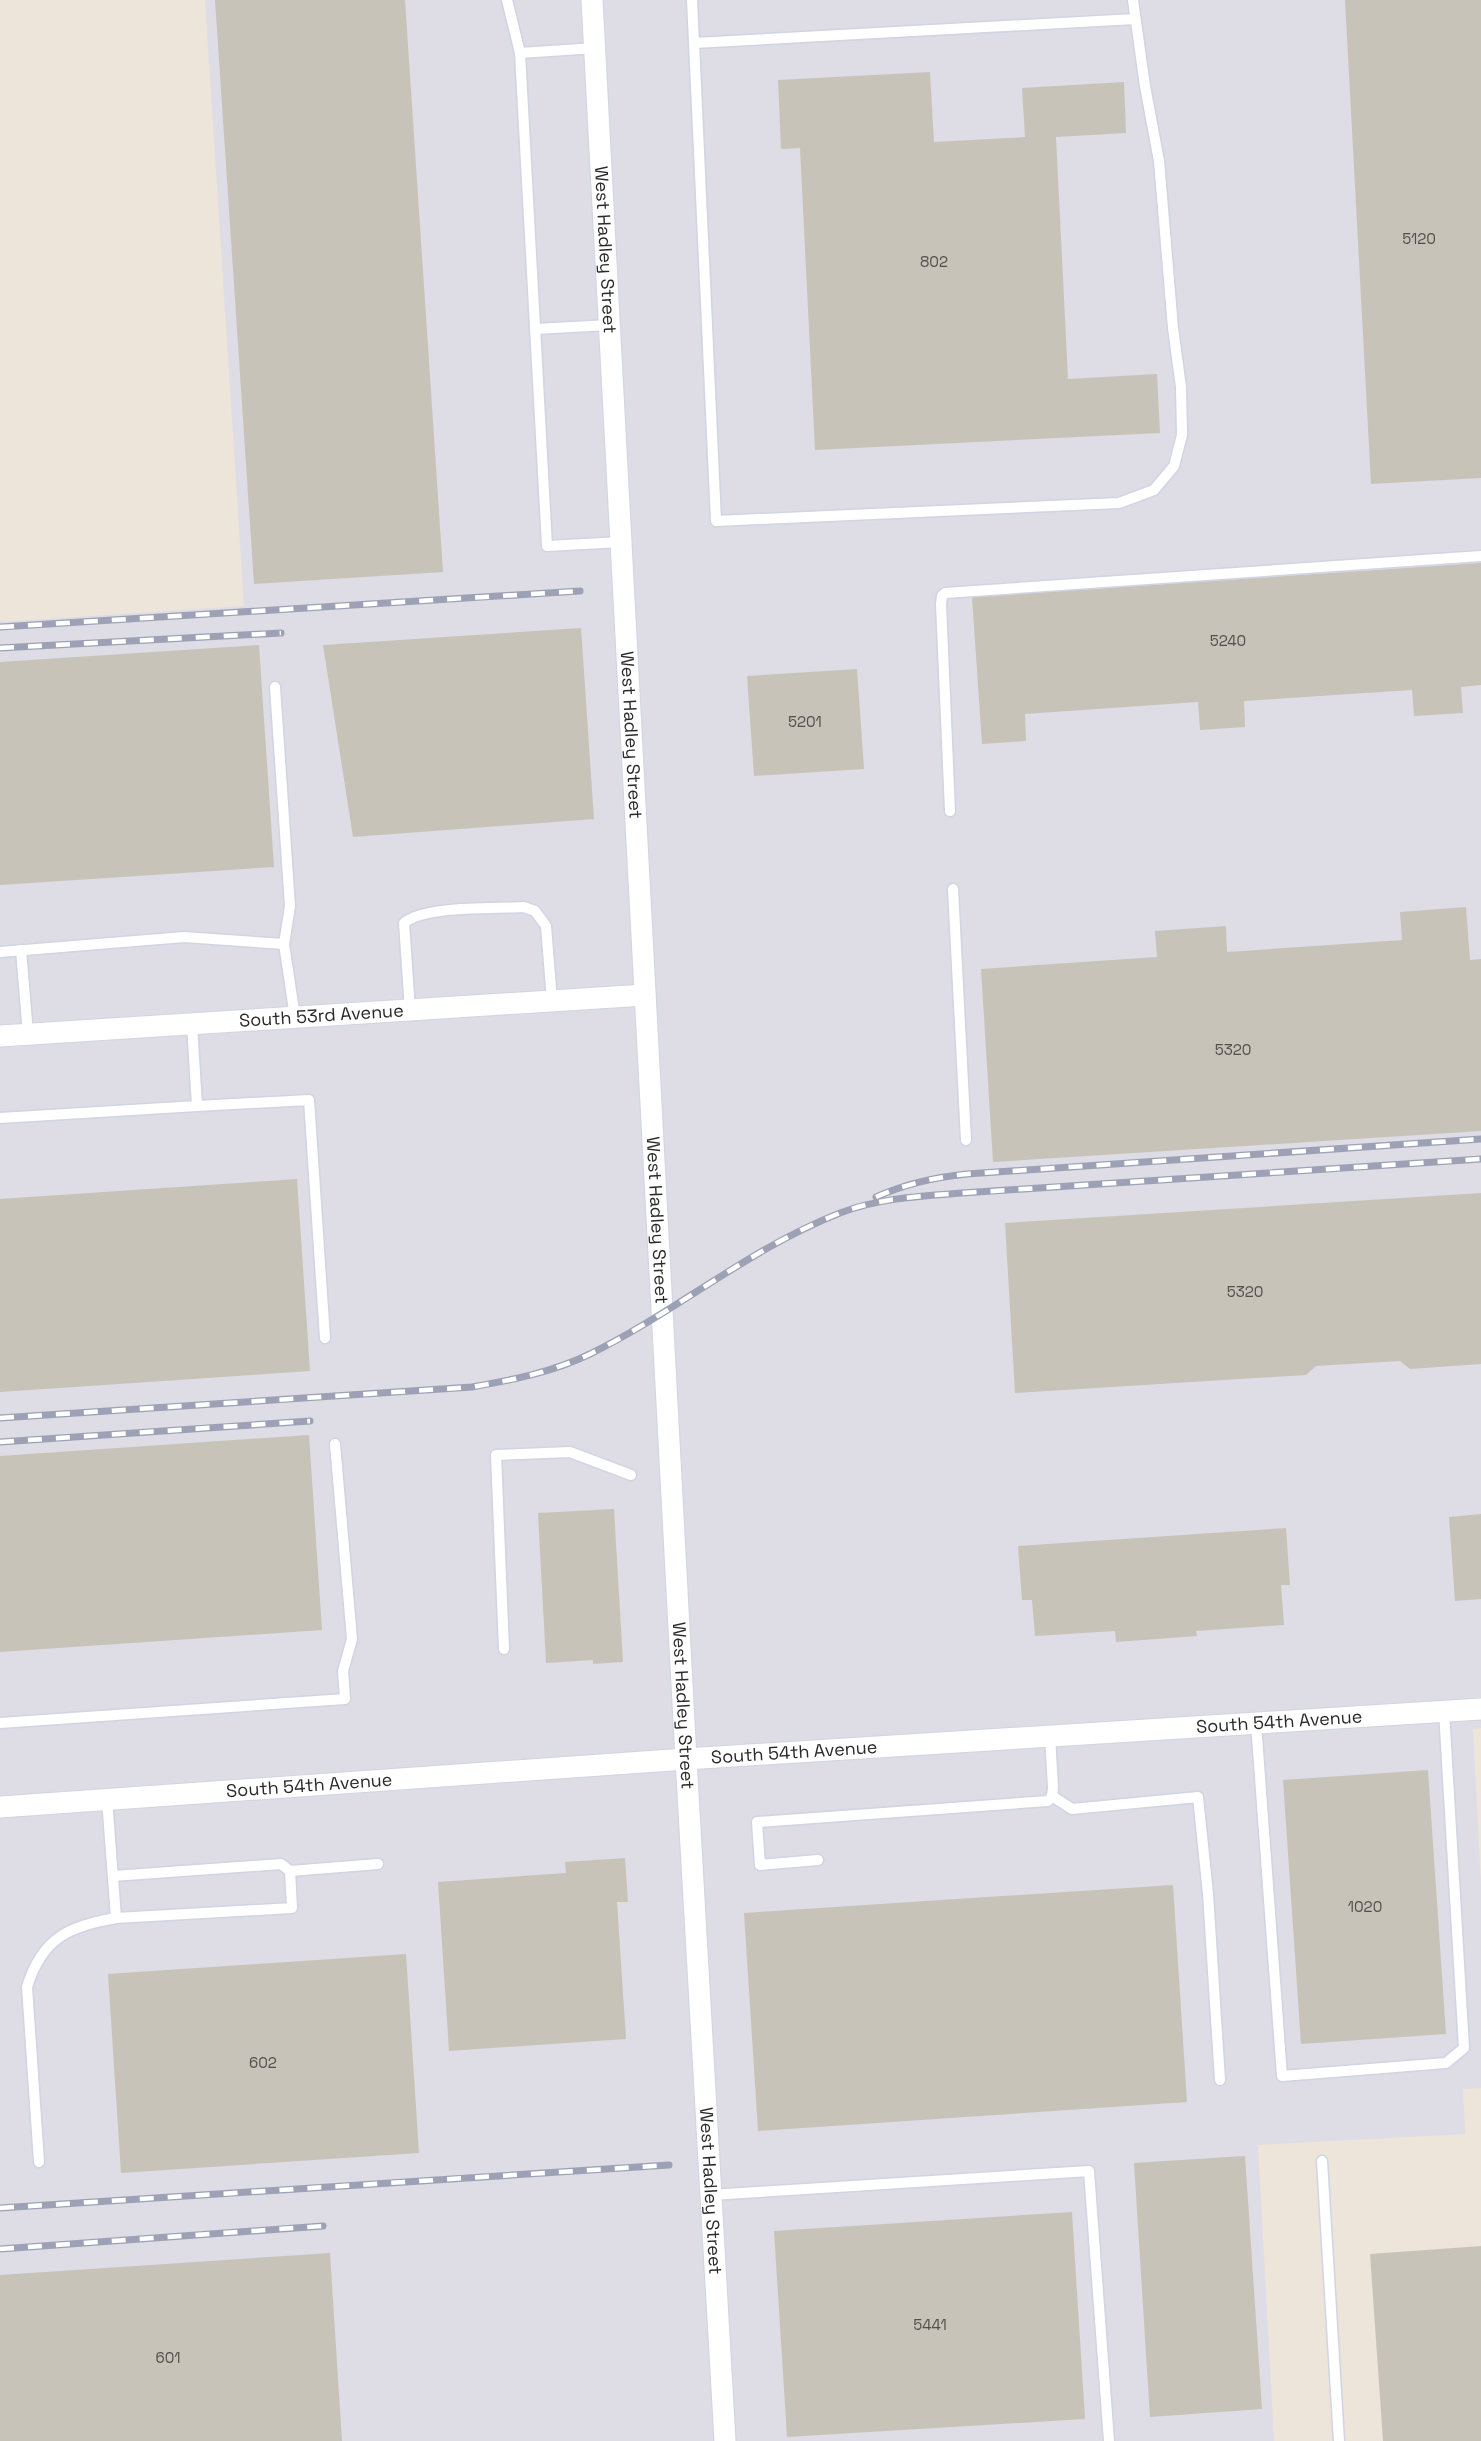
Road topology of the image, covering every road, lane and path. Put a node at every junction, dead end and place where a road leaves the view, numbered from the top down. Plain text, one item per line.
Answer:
1 (507, 0) edge
2 (592, 0) edge
3 (692, 0) edge
4 (1133, 0) edge
5 (1136, 19) junction
6 (694, 43) junction
7 (595, 48) junction
8 (520, 53) junction
9 (609, 325) junction
10 (535, 329) junction
11 (621, 542) junction
12 (1481, 556) edge
13 (275, 687) dead end
14 (950, 811) dead end
15 (954, 889) dead end
16 (284, 944) junction
17 (21, 950) junction
18 (0, 952) edge
19 (645, 995) junction
20 (552, 1000) junction
21 (410, 1010) junction
22 (295, 1017) junction
23 (192, 1024) junction
24 (28, 1034) junction
25 (0, 1036) edge
26 (196, 1106) junction
27 (0, 1118) edge
28 (966, 1140) dead end
29 (325, 1338) dead end
30 (334, 1444) dead end
31 (631, 1475) dead end
32 (504, 1649) dead end
33 (1481, 1708) edge
34 (1444, 1711) junction
35 (0, 1723) edge
36 (1256, 1723) junction
37 (1050, 1736) junction
38 (686, 1759) junction
39 (1052, 1796) junction
40 (107, 1799) junction
41 (0, 1807) edge
42 (818, 1860) dead end
43 (378, 1864) dead end
44 (290, 1871) junction
45 (113, 1876) junction
46 (116, 1918) junction
47 (1220, 2080) dead end
48 (1322, 2161) dead end
49 (39, 2162) dead end
50 (711, 2195) junction
51 (725, 2441) edge
52 (1109, 2441) edge
53 (1339, 2441) edge

1 - 8 lane
2 - 7 street, West Hadley Street
3 - 6 lane
4 - 5 lane
5 - 6 lane
5 - 6 lane
7 - 8 lane
7 - 9 street, West Hadley Street
8 - 10 lane
9 - 10 lane
9 - 11 street, West Hadley Street
10 - 11 lane
11 - 19 street, West Hadley Street
12 - 14 lane
13 - 16 lane
15 - 28 lane
16 - 17 lane
16 - 22 lane
17 - 18 lane
17 - 24 lane
19 - 20 street, South 53rd Avenue
19 - 38 street, West Hadley Street
20 - 21 street, South 53rd Avenue
20 - 21 lane
21 - 22 street, South 53rd Avenue
22 - 23 street, South 53rd Avenue
23 - 24 street, South 53rd Avenue
23 - 26 lane
24 - 25 street, South 53rd Avenue
26 - 27 lane
26 - 29 lane
30 - 35 lane
31 - 32 lane
33 - 34 street, South 54th Avenue
34 - 36 street, South 54th Avenue
34 - 36 lane
36 - 37 street, South 54th Avenue
37 - 38 street, South 54th Avenue
37 - 39 lane
38 - 40 street, South 54th Avenue
38 - 50 street, West Hadley Street
39 - 42 lane
39 - 47 lane
40 - 41 street, South 54th Avenue
40 - 45 lane
43 - 44 lane
44 - 45 lane
44 - 46 lane
45 - 46 lane
46 - 49 lane
48 - 53 lane
50 - 51 street, West Hadley Street
50 - 52 lane

